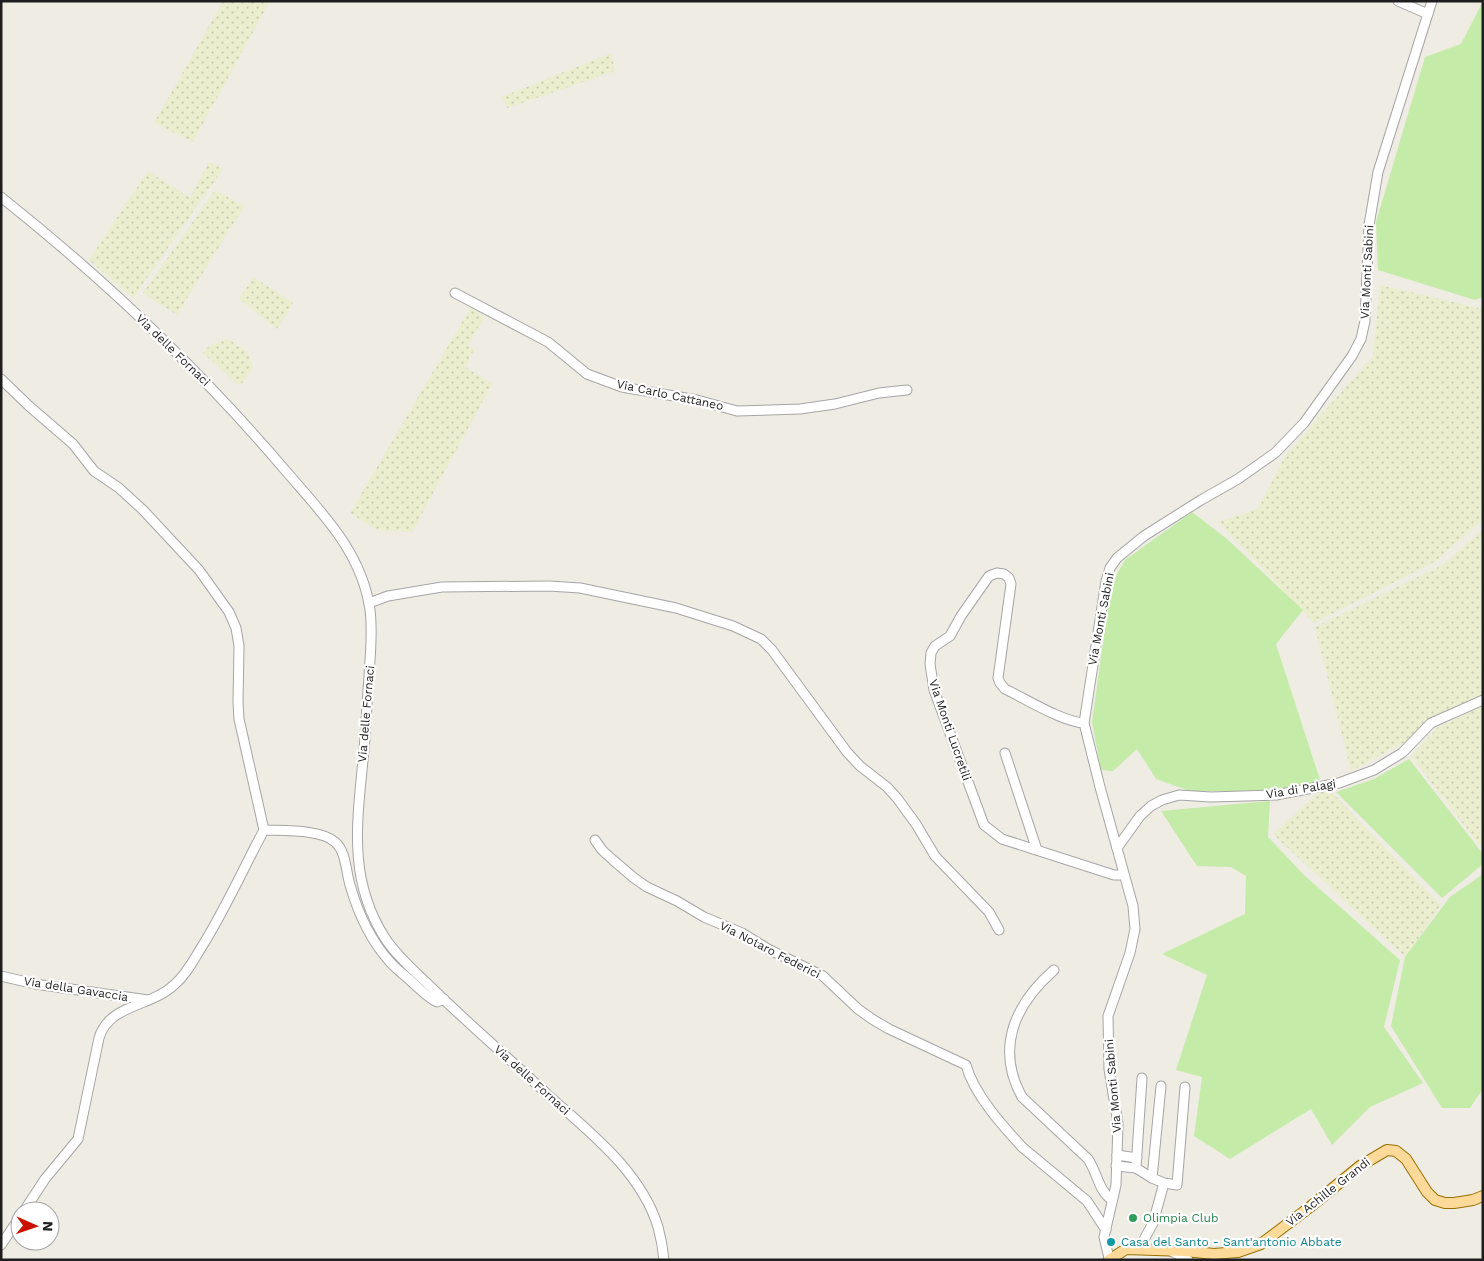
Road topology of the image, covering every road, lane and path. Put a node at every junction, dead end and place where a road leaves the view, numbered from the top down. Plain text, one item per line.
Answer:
1 (1398, 1) edge
2 (1432, 1) edge
3 (1428, 14) junction
4 (1, 197) edge
5 (455, 293) dead end
6 (1, 379) edge
7 (907, 390) dead end
8 (368, 603) junction
9 (1483, 700) edge
10 (1084, 723) junction
11 (1005, 753) dead end
12 (264, 830) junction
13 (595, 840) dead end
14 (1117, 848) junction
15 (1037, 850) junction
16 (1124, 875) junction
17 (998, 930) dead end
18 (1054, 970) dead end
19 (1, 976) edge
20 (444, 999) junction
21 (151, 1001) junction
22 (1142, 1078) dead end
23 (1161, 1086) dead end
24 (1185, 1087) dead end
25 (1117, 1155) junction
26 (1137, 1158) junction
27 (1116, 1166) junction
28 (1136, 1168) junction
29 (1152, 1178) junction
30 (1164, 1183) junction
31 (1483, 1196) edge
32 (1112, 1200) junction
33 (31, 1201) edge
34 (1106, 1230) junction
35 (10, 1232) edge
36 (1, 1245) edge
37 (1139, 1250) junction
38 (1170, 1250) junction
39 (1109, 1259) edge
40 (664, 1260) edge
41 (1188, 1260) edge

1 - 3 street
2 - 3 street, Via Monti Sabini
3 - 10 street, Via Monti Sabini
4 - 8 street, Via delle Fornaci
5 - 7 street, Via Carlo Cattaneo
6 - 12 street
8 - 17 street
8 - 20 street, Via delle Fornaci
9 - 14 street, Via di Palagi
10 - 14 street, Via Monti Sabini
10 - 15 street, Via Monti Lucretili
11 - 15 street
12 - 20 street
12 - 21 street
13 - 34 street, Via Notaro Federici
14 - 16 street, Via Monti Sabini
15 - 16 street, Via Monti Lucretili
16 - 25 street, Via Monti Sabini
18 - 32 street
19 - 21 street, Via della Gavaccia
20 - 40 street, Via delle Fornaci
21 - 33 street
22 - 26 street
23 - 29 street
24 - 30 street
25 - 26 street
25 - 27 street, Via Monti Sabini
26 - 28 street
27 - 28 street
27 - 32 street, Via Monti Sabini
28 - 29 street
29 - 30 street
30 - 37 street
31 - 38 main road, Via Achille Grandi
32 - 34 street, Via Monti Sabini
34 - 39 street, Via Monti Sabini
35 - 36 street
37 - 38 main road, Via Achille Grandi
37 - 39 main road, Via Achille Grandi
38 - 41 street

